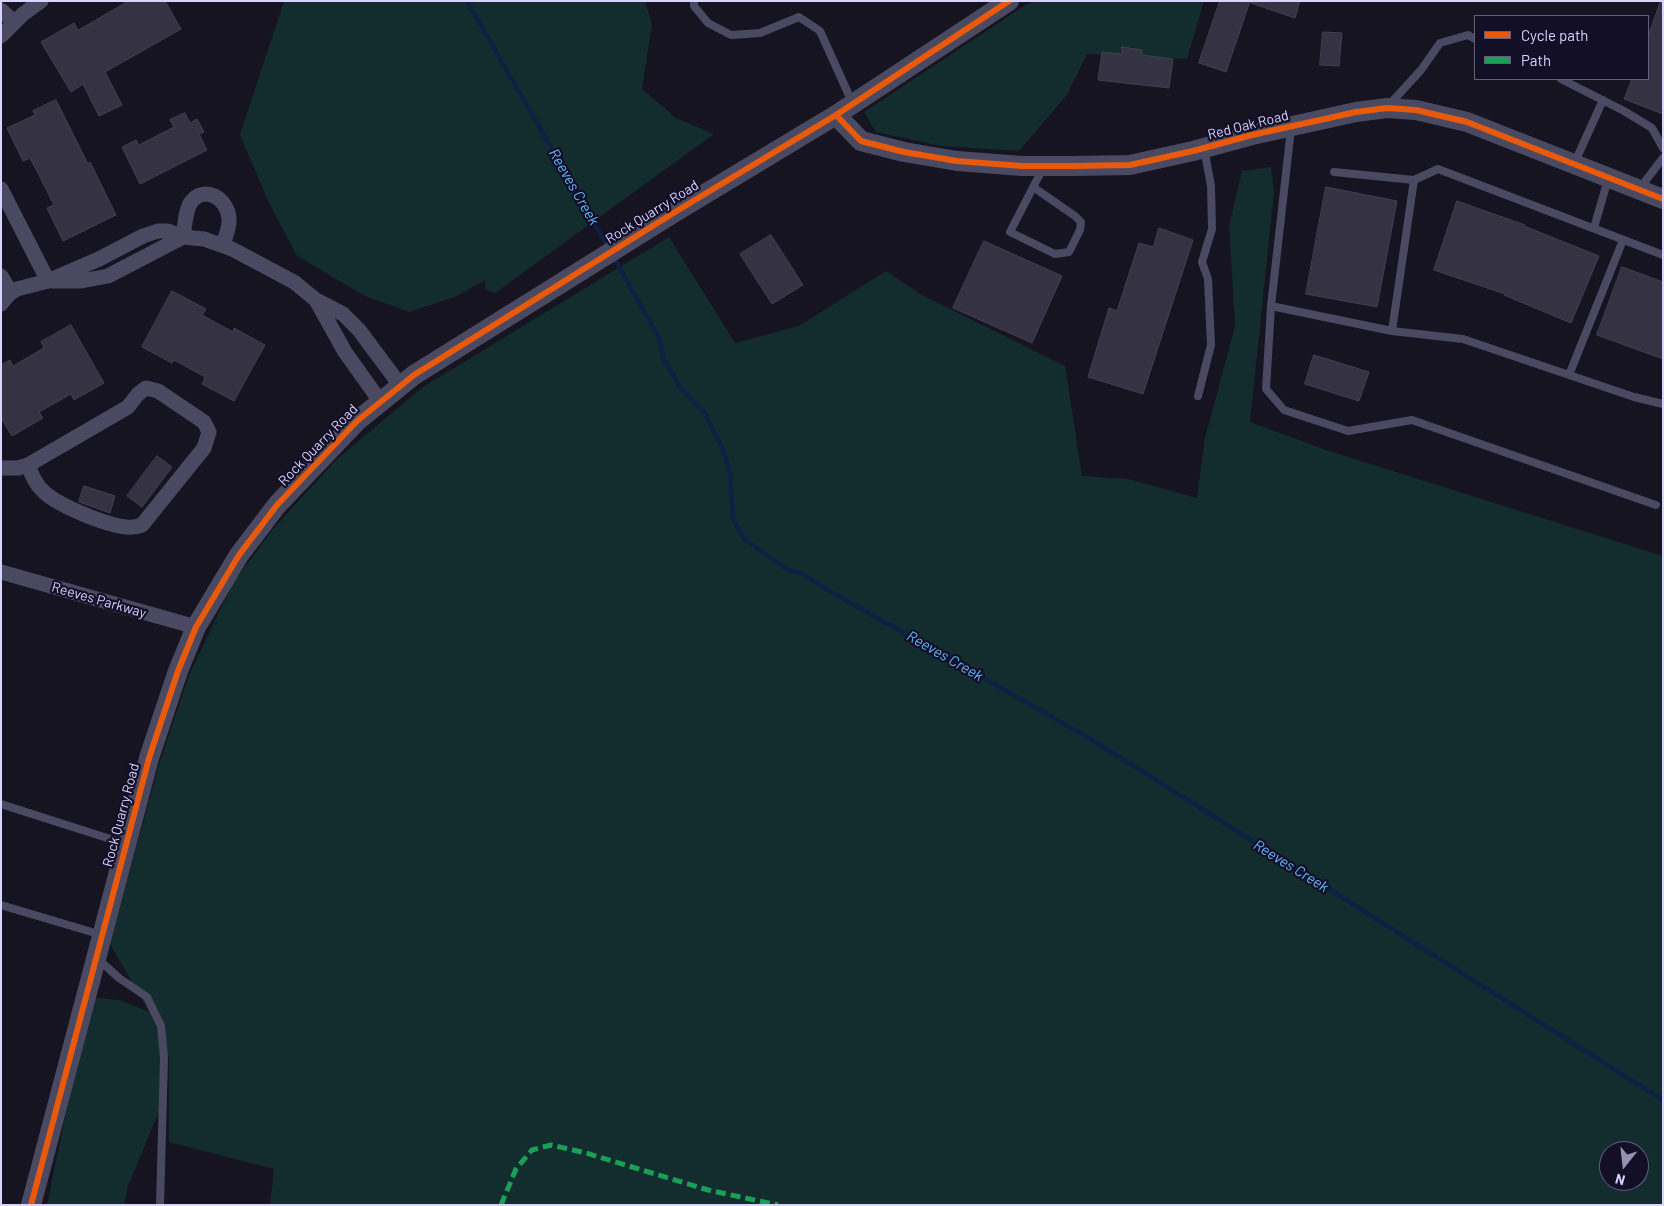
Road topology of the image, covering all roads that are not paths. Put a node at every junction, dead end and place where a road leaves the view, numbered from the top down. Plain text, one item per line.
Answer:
1 (694, 1) edge
2 (1009, 1) edge
3 (35, 3) edge
4 (1, 10) edge
5 (14, 22) junction
6 (1, 36) edge
7 (1474, 38) edge
8 (1563, 80) edge
9 (1604, 100) junction
10 (853, 104) junction
11 (1387, 108) junction
12 (836, 115) junction
13 (1291, 127) junction
14 (1204, 148) junction
15 (1663, 148) edge
16 (1663, 158) edge
17 (1574, 164) junction
18 (1044, 166) junction
19 (1334, 172) dead end
20 (1608, 177) junction
21 (1414, 180) junction
22 (1033, 187) junction
23 (1, 189) edge
24 (1639, 189) junction
25 (1663, 199) edge
26 (1594, 228) junction
27 (183, 237) junction
28 (1623, 240) junction
29 (223, 246) junction
30 (1663, 255) edge
31 (1, 276) edge
32 (48, 281) junction
33 (6, 299) edge
34 (316, 300) junction
35 (1271, 306) junction
36 (1392, 331) junction
37 (1569, 375) junction
38 (400, 385) junction
39 (1198, 396) dead end
40 (380, 401) junction
41 (1663, 404) edge
42 (28, 465) junction
43 (1, 468) edge
44 (1656, 504) dead end
45 (1, 572) edge
46 (196, 627) junction
47 (1, 804) edge
48 (126, 844) junction
49 (1, 905) edge
50 (102, 935) junction
51 (96, 957) junction
52 (31, 1205) edge
53 (160, 1205) edge

1 - 10 lane
2 - 10 street, Rock Quarry Road
3 - 5 street
4 - 5 street
5 - 6 street
7 - 11 lane
8 - 9 lane
9 - 15 lane
9 - 17 lane
10 - 12 street, Rock Quarry Road
11 - 13 street, Red Oak Road
11 - 17 street, Red Oak Road
12 - 18 street, Red Oak Road
12 - 38 street, Rock Quarry Road
13 - 14 street, Red Oak Road
13 - 35 lane
14 - 18 street, Red Oak Road
14 - 39 lane
16 - 24 lane
17 - 20 street, Red Oak Road
18 - 22 lane
19 - 21 lane
20 - 24 street, Red Oak Road
20 - 26 lane
21 - 26 lane
21 - 36 lane
22 - 22 lane
23 - 32 street
24 - 25 street, Red Oak Road
26 - 28 lane
27 - 29 street
27 - 29 street
27 - 32 street
27 - 32 street
28 - 30 lane
28 - 37 lane
29 - 34 street
31 - 33 street
32 - 33 street
34 - 38 street
34 - 40 street
35 - 36 lane
35 - 44 lane
36 - 37 lane
37 - 41 lane
38 - 40 street, Rock Quarry Road
40 - 46 street, Rock Quarry Road
42 - 42 street
42 - 43 street
45 - 46 street, Reeves Parkway
46 - 48 street, Rock Quarry Road
47 - 48 lane
48 - 50 street, Rock Quarry Road
49 - 50 lane
50 - 51 street, Rock Quarry Road
51 - 52 street, Rock Quarry Road
51 - 53 lane

